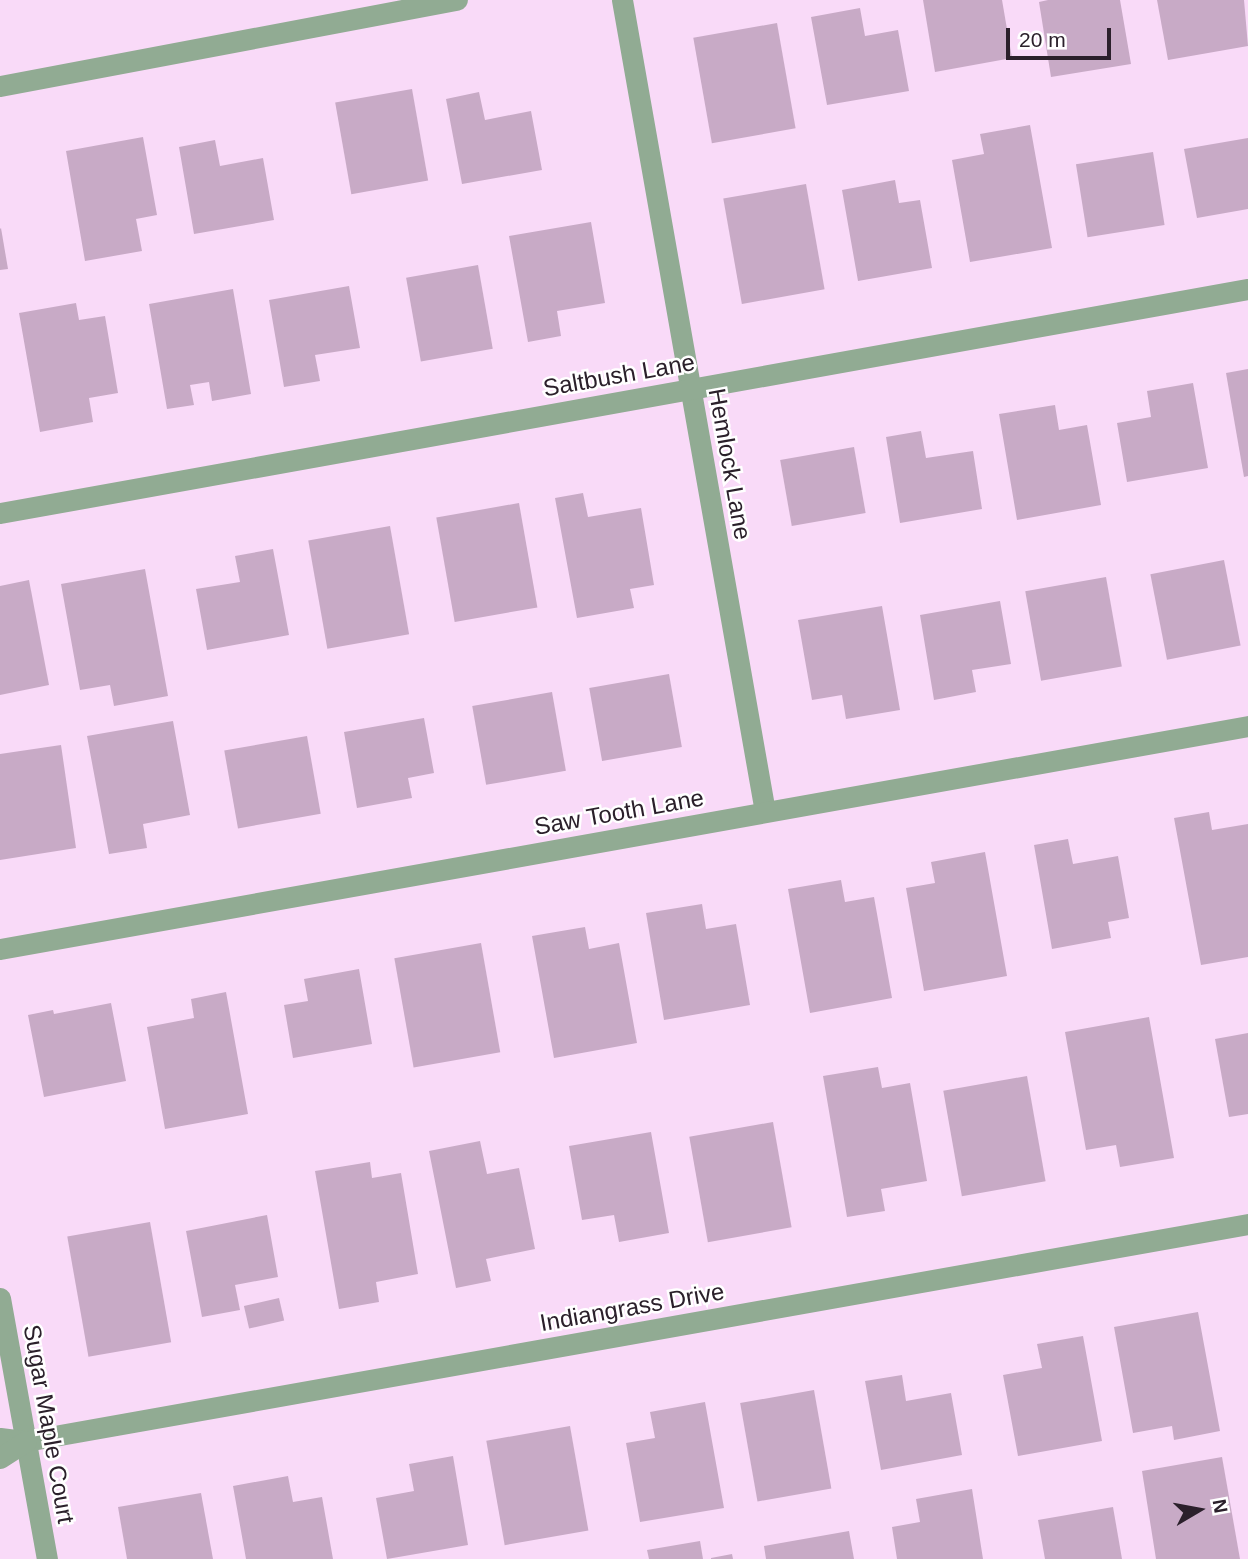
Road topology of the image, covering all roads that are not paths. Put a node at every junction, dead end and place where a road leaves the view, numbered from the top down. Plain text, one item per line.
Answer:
1 (457, 0) edge
2 (622, 0) edge
3 (0, 86) edge
4 (1248, 289) edge
5 (690, 389) junction
6 (0, 513) edge
7 (1248, 726) edge
8 (765, 812) junction
9 (0, 949) edge
10 (1248, 1224) edge
11 (0, 1298) edge
12 (0, 1438) edge
13 (26, 1441) junction
14 (0, 1458) edge
15 (47, 1559) edge

1 - 3 street
2 - 5 street, Hemlock Lane
4 - 5 street, Saltbush Lane
5 - 6 street, Saltbush Lane
5 - 8 street, Hemlock Lane
7 - 8 street, Saw Tooth Lane
8 - 9 street, Saw Tooth Lane
10 - 13 street, Indiangrass Drive
11 - 13 street, Sugar Maple Court
12 - 13 street, Indiangrass Drive
13 - 14 street, Indiangrass Drive
13 - 15 street, Sugar Maple Court

